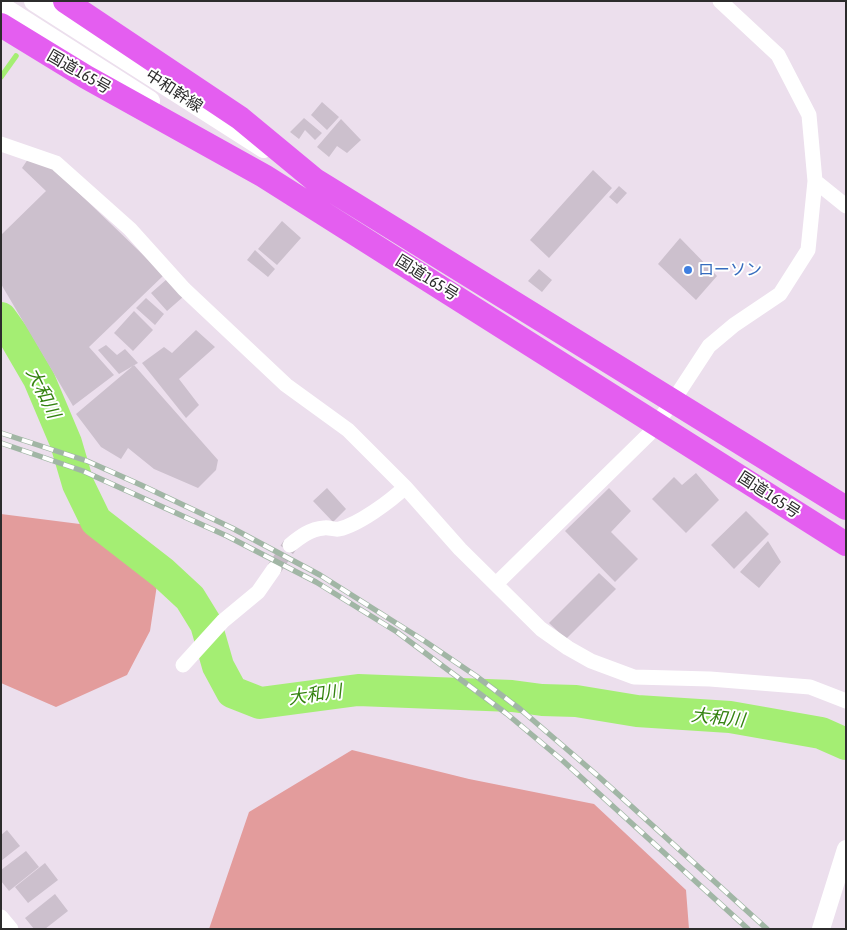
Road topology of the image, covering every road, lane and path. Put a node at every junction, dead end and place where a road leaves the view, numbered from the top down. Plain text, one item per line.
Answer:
1 (34, 1) edge
2 (65, 1) edge
3 (720, 1) edge
4 (1, 6) edge
5 (1, 25) edge
6 (1, 144) edge
7 (264, 176) junction
8 (315, 180) junction
9 (815, 181) junction
10 (846, 206) edge
11 (673, 401) junction
12 (657, 423) junction
13 (405, 488) junction
14 (846, 508) edge
15 (846, 544) edge
16 (290, 545) tunnel mouth
17 (274, 569) tunnel mouth
18 (496, 584) junction
19 (182, 665) dead end
20 (846, 701) edge
21 (846, 849) edge
22 (1, 917) edge
23 (11, 929) edge
24 (821, 929) edge

1 - 8 main road, 中和幹線
2 - 8 highway, 国道165号
3 - 9 street
4 - 7 main road, 中和幹線
5 - 7 highway, 国道165号
6 - 13 street
7 - 12 highway, 国道165号
8 - 11 highway, 国道165号
9 - 10 street
9 - 11 street
11 - 12 street
11 - 14 highway, 国道165号
12 - 15 highway, 国道165号
12 - 18 street
13 - 16 street
13 - 18 street
17 - 19 street
18 - 20 street
21 - 24 street
22 - 23 street

